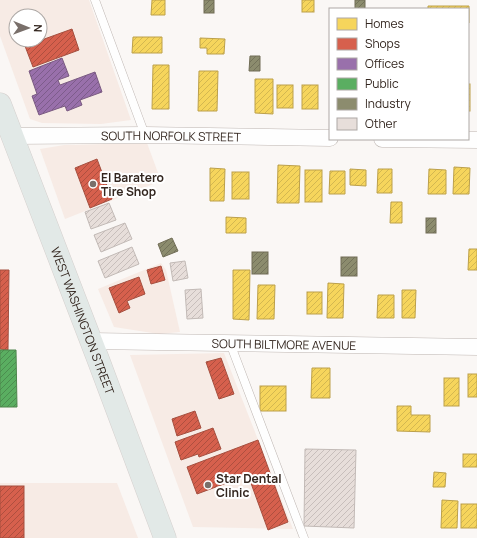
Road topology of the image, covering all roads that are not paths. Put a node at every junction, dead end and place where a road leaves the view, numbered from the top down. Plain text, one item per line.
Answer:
1 (95, 0) edge
2 (0, 104) edge
3 (145, 135) junction
4 (12, 136) junction
5 (329, 138) edge
6 (91, 341) junction
7 (230, 343) junction
8 (477, 346) edge
9 (165, 538) edge
10 (304, 538) edge

1 - 3 lane
2 - 4 main road, WEST WASHINGTON STREET
3 - 4 street, SOUTH NORFOLK STREET
3 - 5 street, SOUTH NORFOLK STREET
4 - 6 main road, WEST WASHINGTON STREET
6 - 7 street, SOUTH BILTMORE AVENUE
6 - 9 main road, WEST WASHINGTON STREET
7 - 8 street, SOUTH BILTMORE AVENUE
7 - 10 lane

